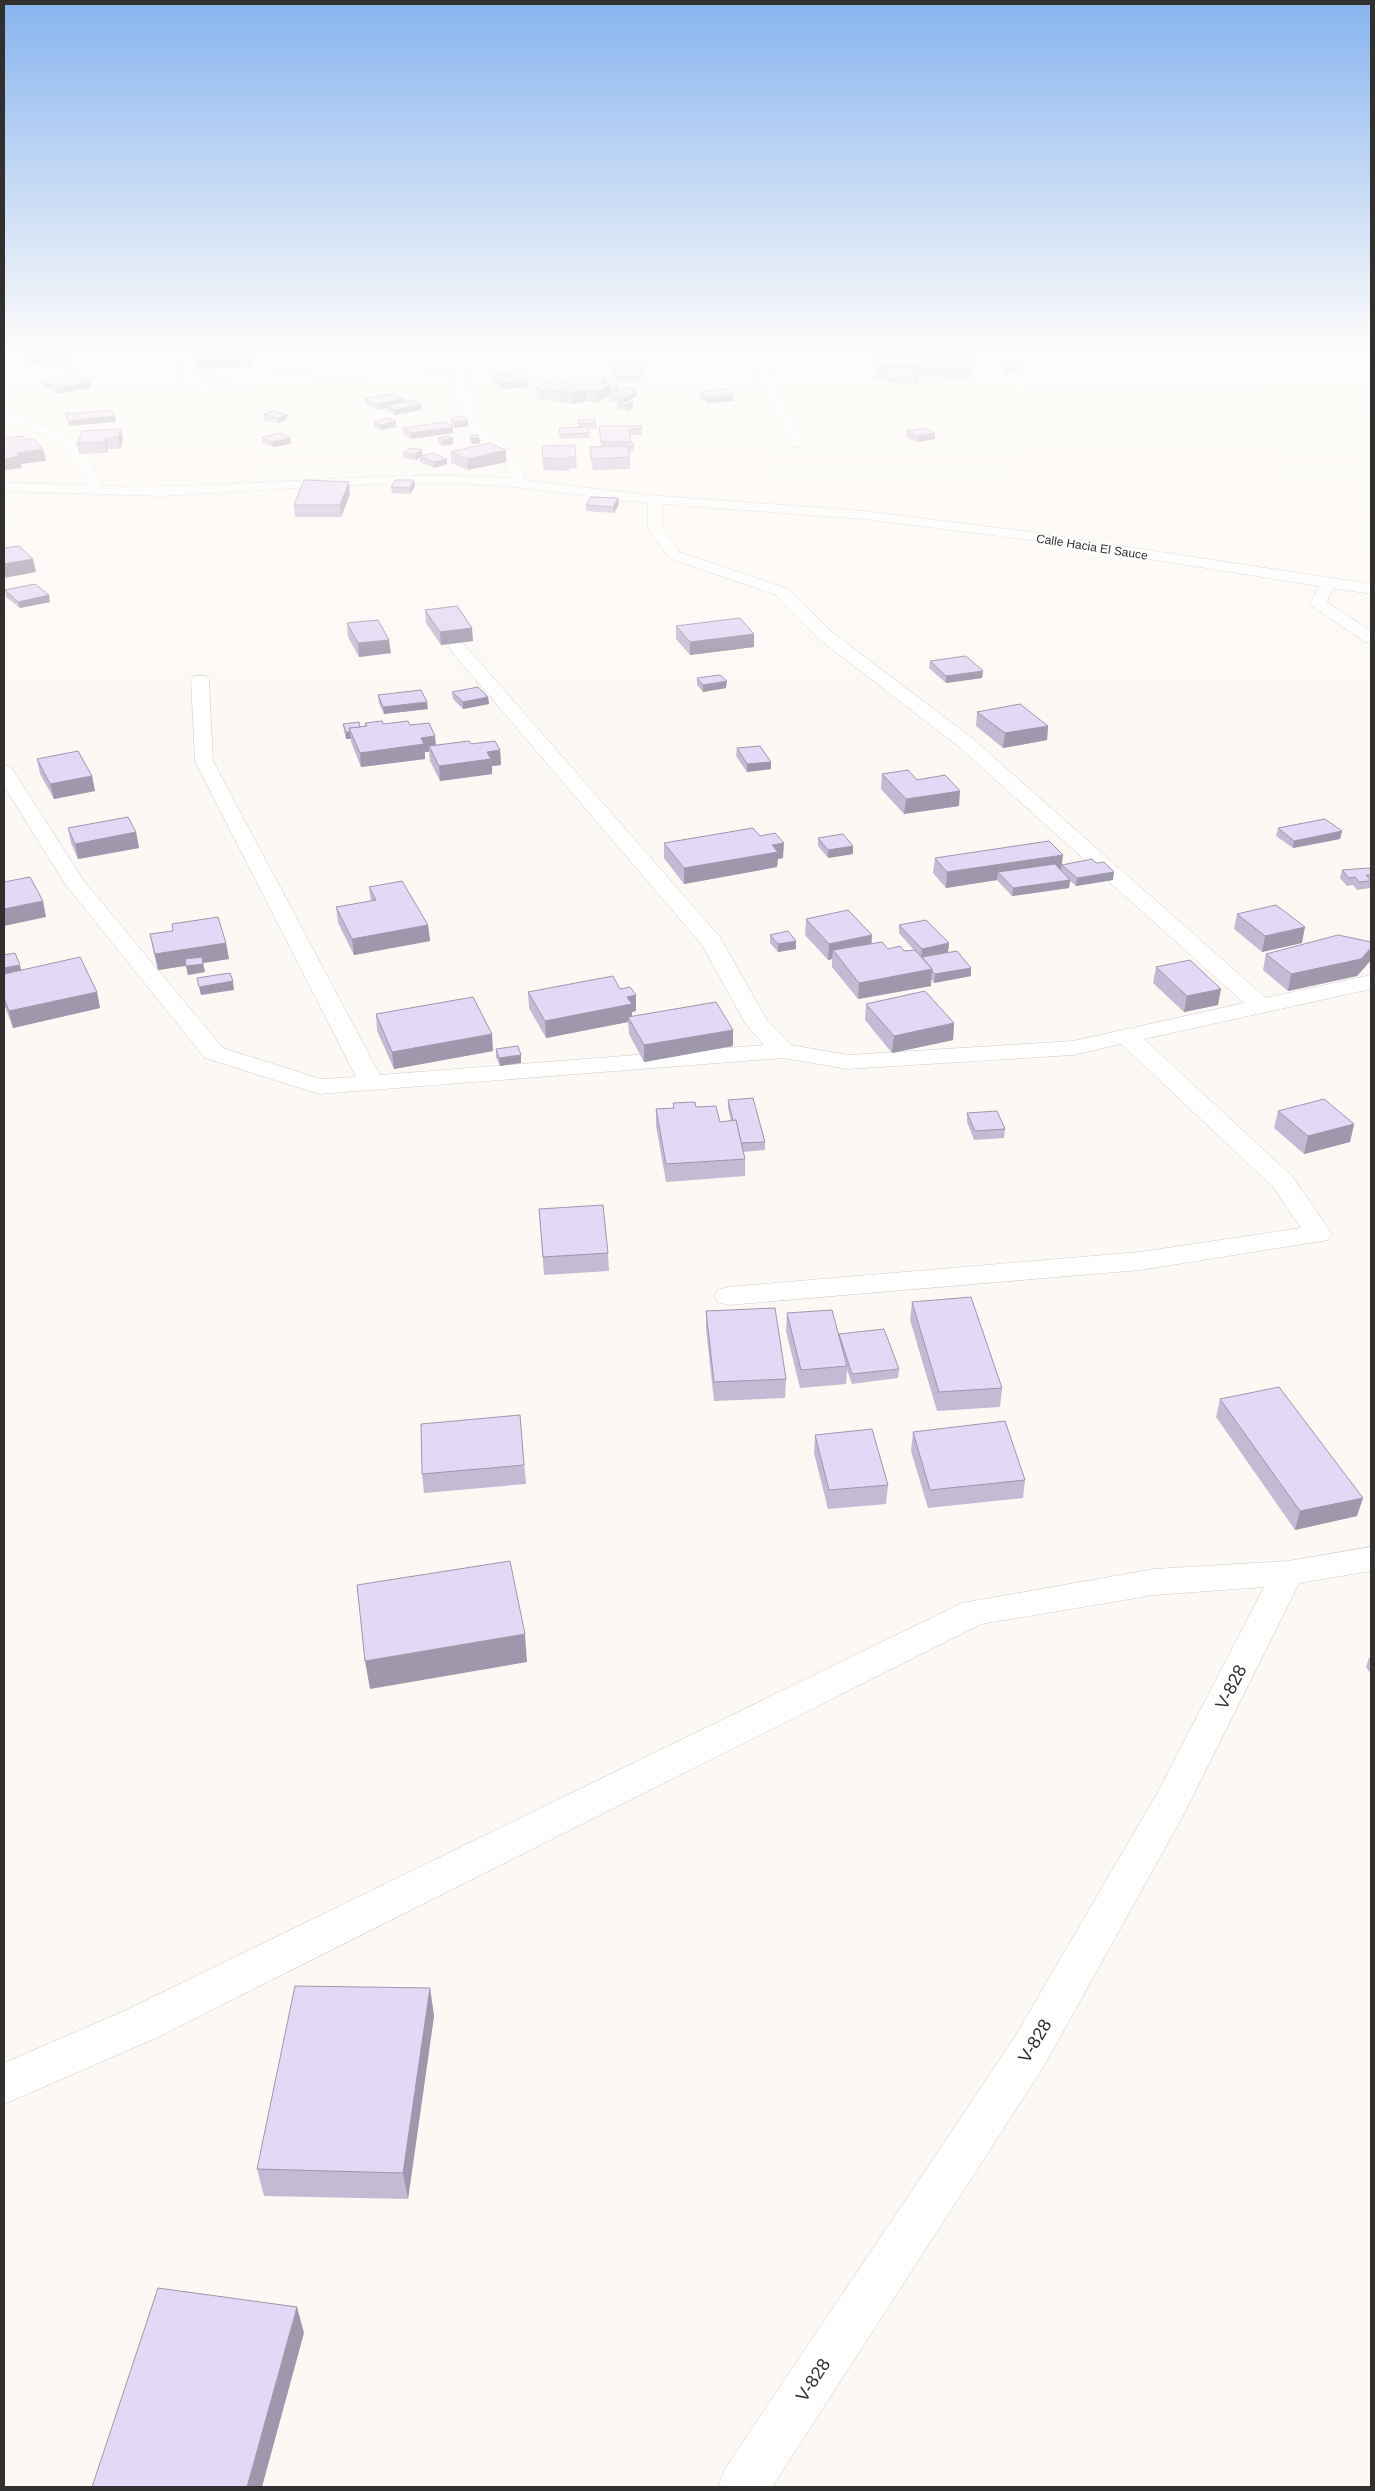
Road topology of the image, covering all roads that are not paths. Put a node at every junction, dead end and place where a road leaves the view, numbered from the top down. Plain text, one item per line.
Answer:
1 (89, 470) edge
2 (516, 470) edge
3 (515, 483) junction
4 (4, 487) edge
5 (98, 489) junction
6 (656, 499) junction
7 (1328, 583) junction
8 (1371, 589) edge
9 (1371, 638) edge
10 (457, 647) edge
11 (200, 680) dead end
12 (4, 771) edge
13 (1371, 982) edge
14 (1261, 1006) junction
15 (1126, 1036) junction
16 (783, 1051) junction
17 (372, 1083) junction
18 (728, 1296) dead end
19 (1371, 1558) edge
20 (1288, 1573) junction
21 (4, 2084) edge
22 (743, 2487) edge

1 - 5 street
2 - 3 street
3 - 5 street, Calle Hacia El Sauce
3 - 6 street, Calle Hacia El Sauce
4 - 5 street, Calle Hacia El Sauce
6 - 7 street, Calle Hacia El Sauce
6 - 14 street
7 - 8 street, Calle Hacia El Sauce
7 - 9 street
10 - 16 street
11 - 17 street
12 - 17 street
13 - 14 street
14 - 15 street
15 - 16 street
15 - 18 street
16 - 17 street
19 - 20 street
20 - 21 street
20 - 22 street, V-828

